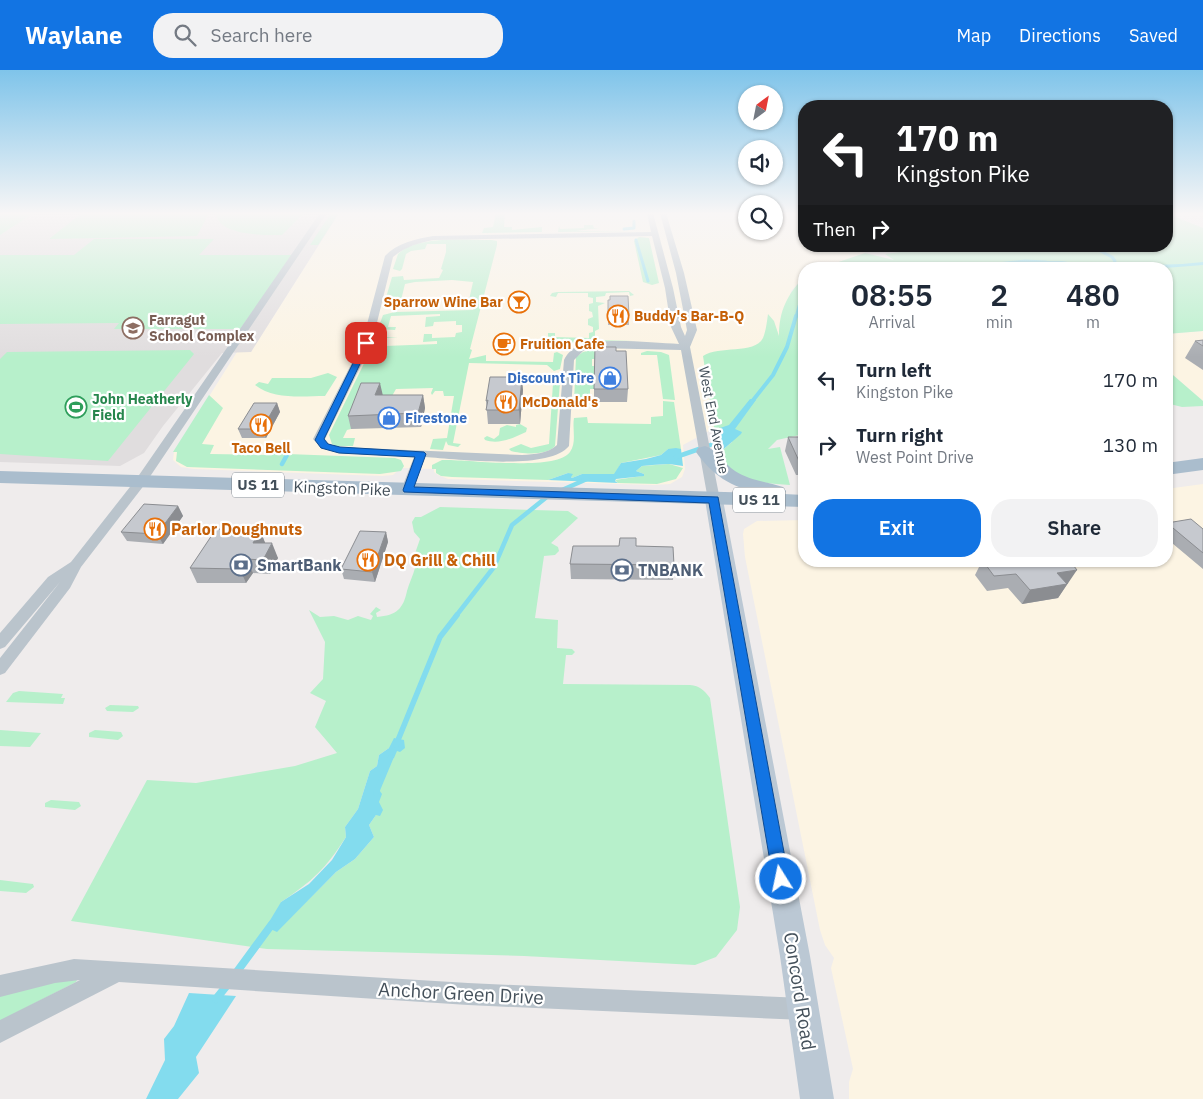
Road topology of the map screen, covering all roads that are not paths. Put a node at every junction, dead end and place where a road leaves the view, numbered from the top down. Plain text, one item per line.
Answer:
1 (291, 261) edge
2 (388, 261) edge
3 (662, 261) edge
4 (677, 261) edge
5 (684, 347) junction
6 (705, 450) junction
7 (421, 454) junction
8 (1203, 464) edge
9 (1173, 468) edge
10 (0, 477) edge
11 (141, 481) junction
12 (408, 490) junction
13 (798, 495) edge
14 (714, 500) junction
15 (798, 501) edge
16 (76, 565) junction
17 (0, 643) edge
18 (0, 669) edge
19 (118, 972) junction
20 (0, 986) edge
21 (804, 1010) junction
22 (0, 1032) edge
23 (817, 1099) edge

1 - 11 street
2 - 7 street
3 - 5 street, West End Avenue
4 - 5 street, West End Avenue
5 - 6 street, West End Avenue
5 - 7 street
6 - 13 main road
6 - 14 street, West End Avenue
7 - 12 street
8 - 9 main road
10 - 11 main road, Kingston Pike / US 11
11 - 12 main road, Kingston Pike / US 11
11 - 16 street
12 - 14 main road, Kingston Pike / US 11
14 - 15 main road, Kingston Pike / US 11
14 - 21 street, Concord Road
16 - 17 street
16 - 18 street
19 - 20 street, Anchor Green Drive
19 - 21 street, Anchor Green Drive
19 - 22 street
21 - 23 street, Concord Road

